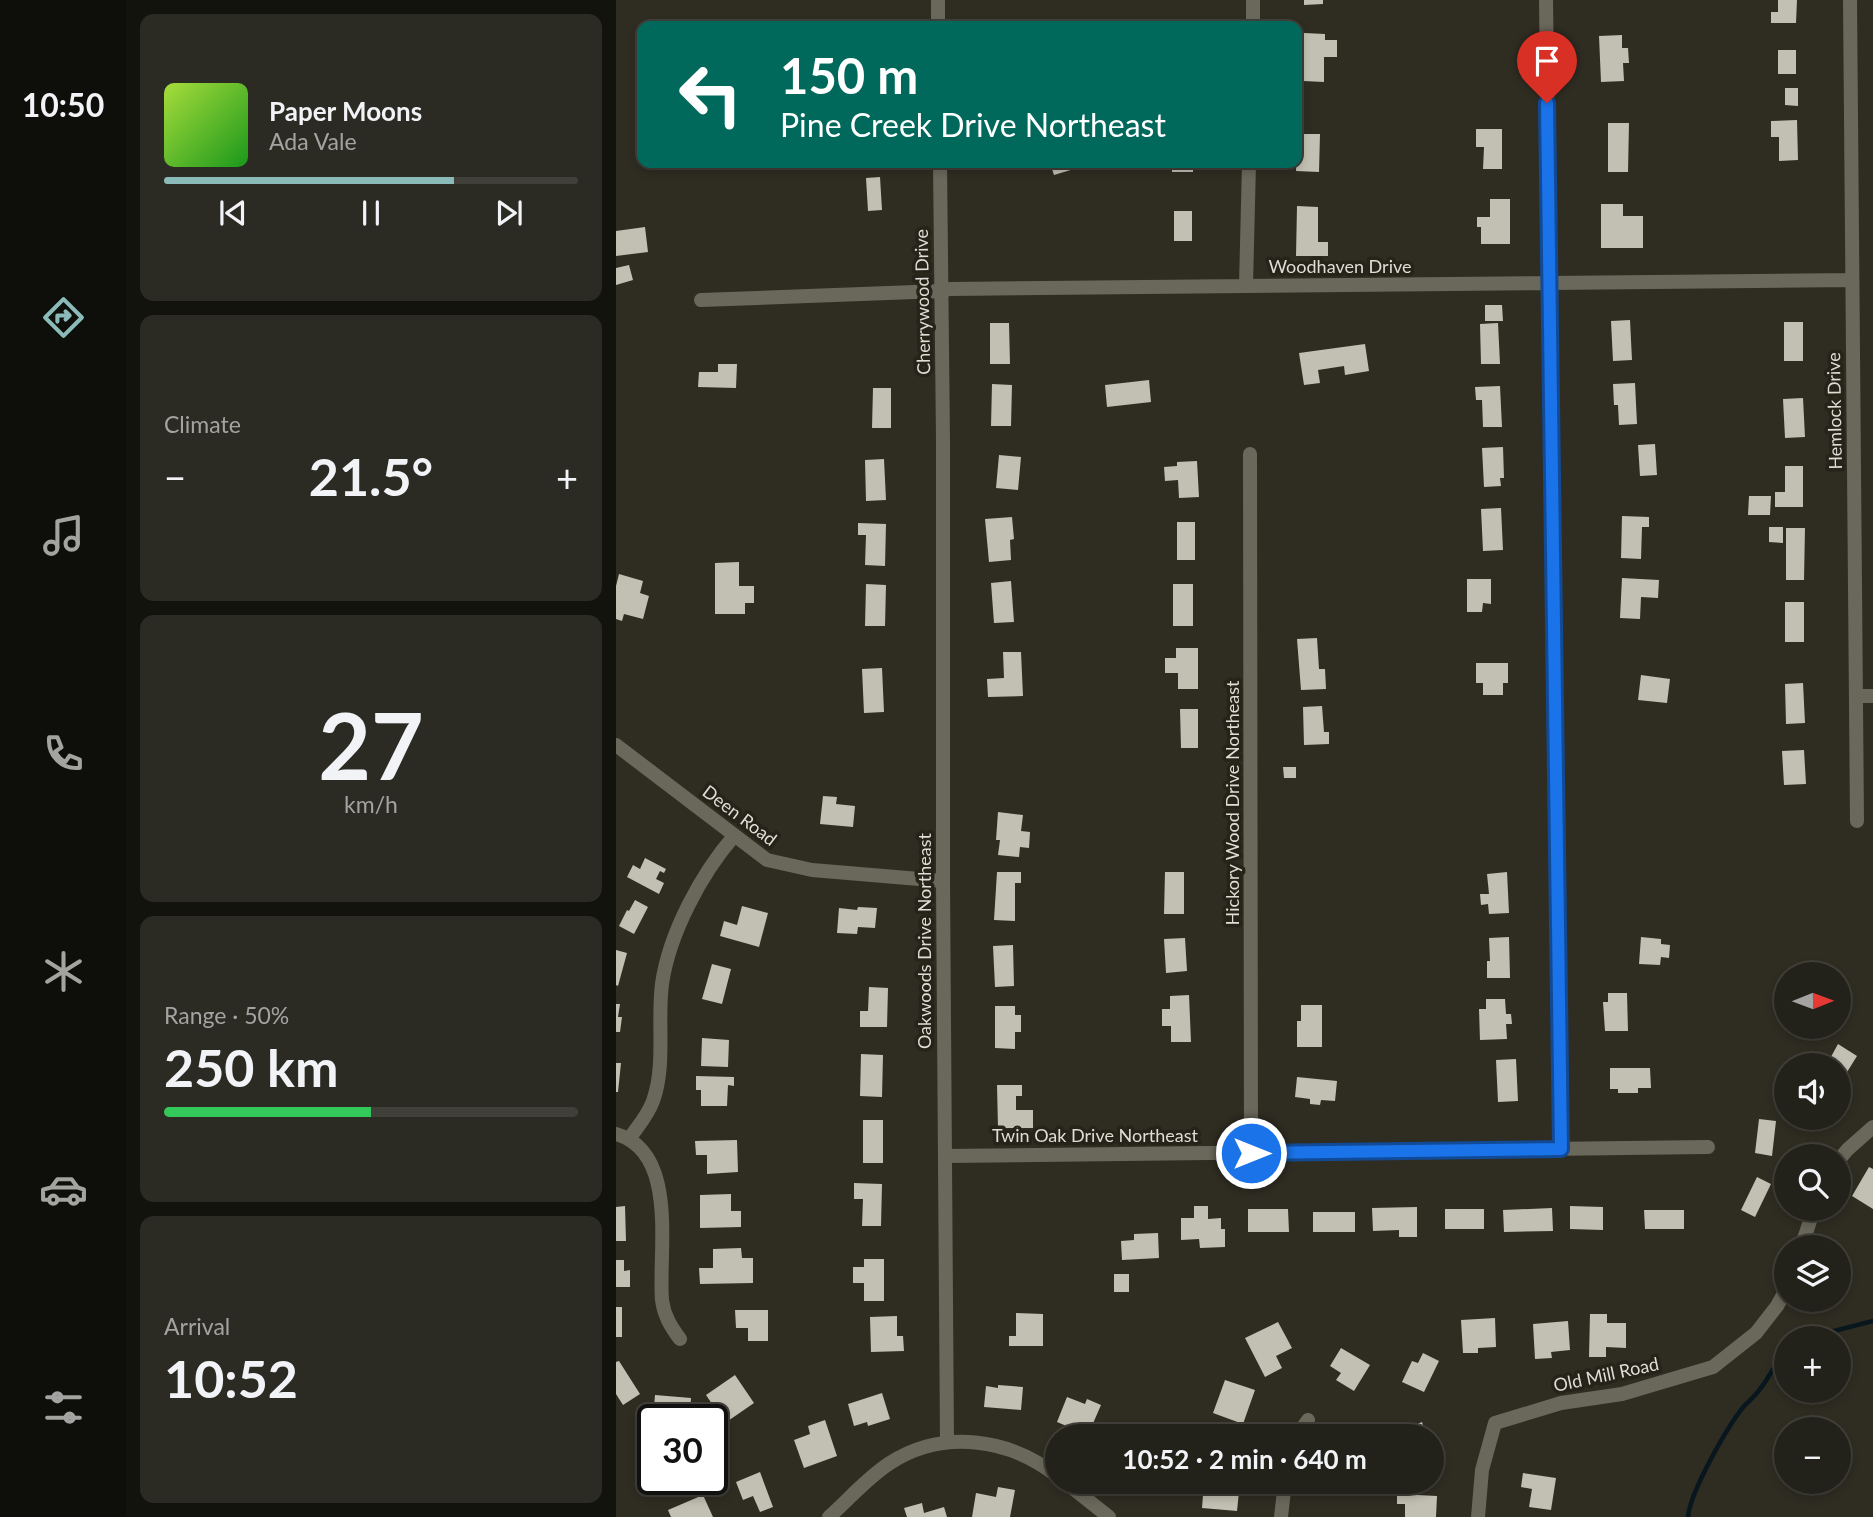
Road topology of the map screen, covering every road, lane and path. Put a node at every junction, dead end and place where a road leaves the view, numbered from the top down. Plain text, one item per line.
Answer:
1 (938, 0) edge
2 (1253, 0) edge
3 (1546, 0) edge
4 (1850, 0) edge
5 (939, 21) edge
6 (1252, 21) edge
7 (940, 168) edge
8 (1249, 168) edge
9 (1852, 280) junction
10 (1548, 284) junction
11 (1246, 285) junction
12 (942, 292) junction
13 (701, 300) dead end
14 (943, 440) joint
15 (1250, 454) dead end
16 (1857, 696) junction
17 (1873, 696) edge
18 (616, 745) edge
19 (1857, 821) dead end
20 (734, 836) junction
21 (943, 881) junction
22 (1873, 1127) edge
23 (623, 1136) edge
24 (1851, 1146) edge
25 (1709, 1147) dead end
26 (1561, 1149) junction
27 (1251, 1153) junction
28 (945, 1156) junction
29 (1774, 1310) edge
30 (680, 1339) dead end
31 (1308, 1420) dead end
32 (1305, 1424) edge
33 (947, 1442) junction
34 (1045, 1468) edge
35 (1080, 1494) edge
36 (1284, 1494) edge
37 (829, 1517) edge
38 (1109, 1517) edge
39 (1281, 1517) edge
40 (1478, 1517) edge

1 - 5 street
2 - 6 street
3 - 10 street
4 - 9 street, Hemlock Drive
7 - 12 street, Cherrywood Drive
8 - 11 street
9 - 10 street, Woodhaven Drive
9 - 16 street, Hemlock Drive
10 - 11 street, Woodhaven Drive
10 - 26 street
11 - 12 street, Woodhaven Drive
12 - 13 street, Woodhaven Drive
12 - 14 street, Cherrywood Drive
14 - 21 street, Oakwoods Drive Northeast
15 - 27 street, Hickory Wood Drive Northeast
16 - 17 street
16 - 19 street, Hemlock Drive
18 - 20 street, Deen Road
20 - 21 street, Deen Road
20 - 23 street
21 - 28 street, Oakwoods Drive Northeast
22 - 24 street
23 - 30 street
25 - 26 street, Twin Oak Drive Northeast
26 - 27 street, Twin Oak Drive Northeast
27 - 28 street, Twin Oak Drive Northeast
28 - 33 street, Oakwoods Drive Northeast
29 - 40 street, Old Mill Road
31 - 32 street
33 - 34 street
33 - 37 street
35 - 38 street
36 - 39 street

